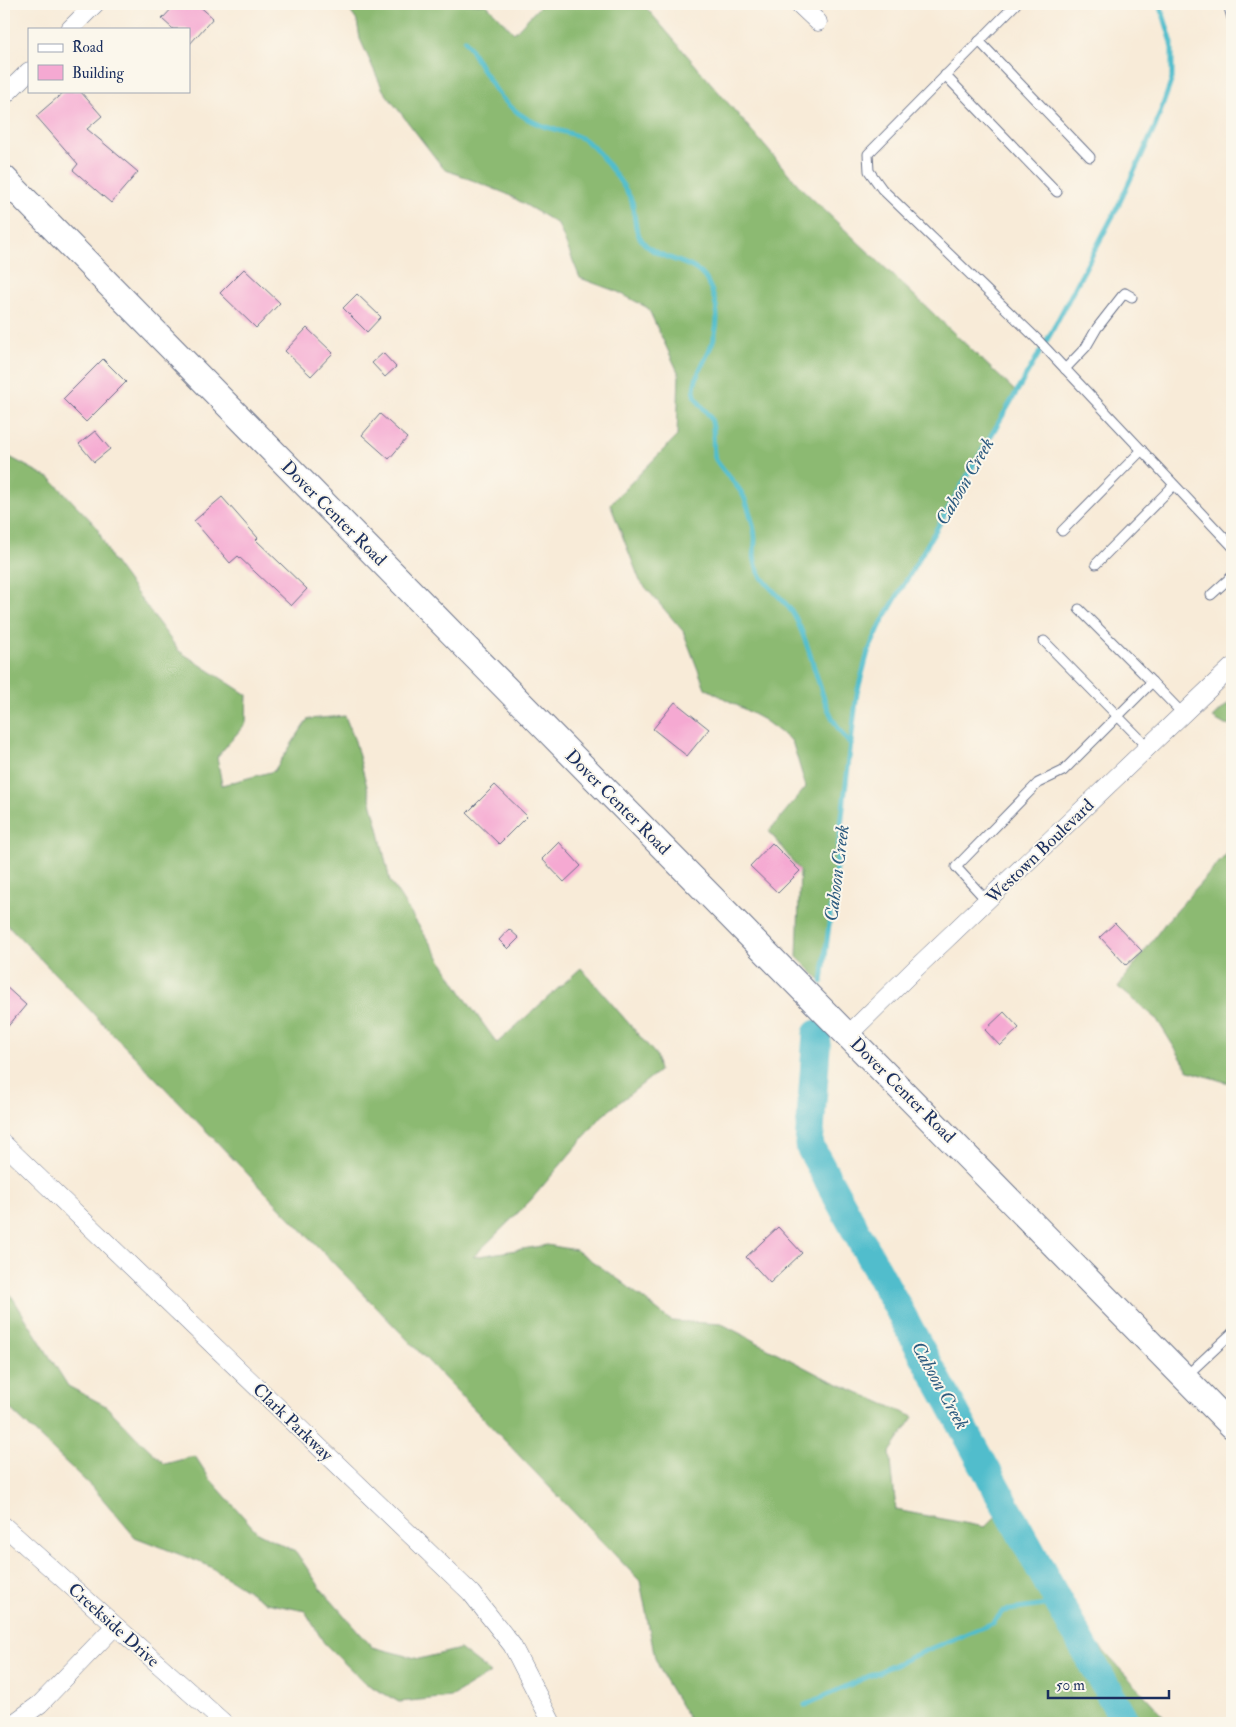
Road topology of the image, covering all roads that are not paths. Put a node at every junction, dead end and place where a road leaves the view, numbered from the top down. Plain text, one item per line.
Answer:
1 (95, 4) edge
2 (799, 4) edge
3 (1016, 4) edge
4 (1228, 4) edge
5 (1232, 18) edge
6 (818, 22) dead end
7 (71, 28) edge
8 (979, 42) junction
9 (28, 72) edge
10 (946, 75) junction
11 (4, 96) edge
12 (1090, 157) dead end
13 (4, 178) edge
14 (1057, 192) dead end
15 (1132, 297) dead end
16 (1065, 369) junction
17 (1142, 450) junction
18 (1174, 485) junction
19 (1062, 531) dead end
20 (1232, 546) edge
21 (1096, 564) dead end
22 (1232, 576) edge
23 (1211, 595) dead end
24 (1078, 609) dead end
25 (1044, 641) dead end
26 (1232, 667) edge
27 (1152, 682) junction
28 (1183, 714) junction
29 (1118, 715) junction
30 (1148, 747) junction
31 (987, 900) junction
32 (848, 1035) junction
33 (4, 1144) edge
34 (1232, 1333) edge
35 (1184, 1377) junction
36 (1232, 1426) edge
37 (4, 1526) edge
38 (115, 1626) junction
39 (14, 1723) edge
40 (224, 1723) edge
41 (552, 1723) edge

1 - 7 street
2 - 6 street
3 - 8 lane
4 - 5 lane
8 - 10 lane
8 - 12 lane
9 - 11 street
10 - 14 lane
10 - 16 lane
13 - 32 street, Dover Center Road
15 - 16 lane
16 - 17 lane
17 - 18 lane
17 - 19 lane
18 - 20 lane
18 - 21 lane
22 - 23 lane
24 - 27 lane
25 - 29 lane
26 - 28 street, Westown Boulevard
27 - 28 lane
27 - 29 lane
28 - 30 street, Westown Boulevard
29 - 30 lane
29 - 31 lane
30 - 31 street, Westown Boulevard
31 - 32 street, Westown Boulevard
32 - 35 street, Dover Center Road
33 - 41 street, Clark Parkway
34 - 35 lane
35 - 36 street, Dover Center Road
37 - 38 street, Creekside Drive
38 - 39 street
38 - 40 street, Creekside Drive

